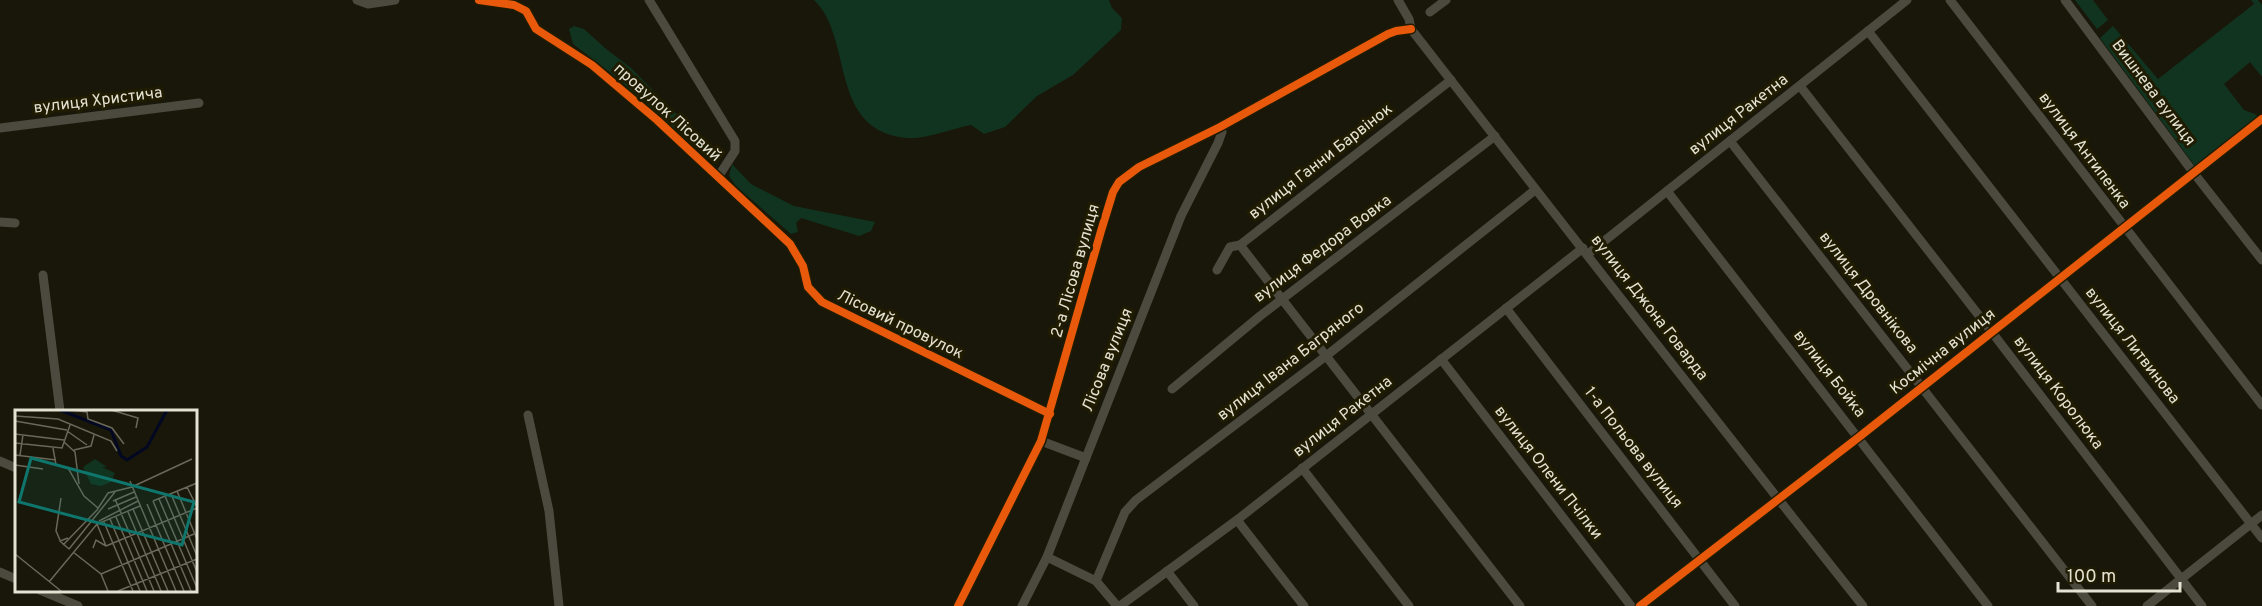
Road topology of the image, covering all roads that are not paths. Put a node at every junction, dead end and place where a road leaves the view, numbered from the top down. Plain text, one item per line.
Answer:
1 (357, 0) edge
2 (395, 0) edge
3 (479, 0) edge
4 (649, 0) edge
5 (1398, 0) edge
6 (1446, 0) edge
7 (1907, 0) edge
8 (1950, 0) edge
9 (2065, 0) edge
10 (1430, 12) dead end
11 (1412, 30) junction
12 (1868, 32) junction
13 (1451, 80) junction
14 (1800, 86) junction
15 (199, 103) dead end
16 (2262, 119) edge
17 (1220, 127) junction
18 (0, 128) edge
19 (1495, 136) junction
20 (1730, 141) junction
21 (2193, 172) junction
22 (718, 177) junction
23 (1535, 190) junction
24 (1667, 191) junction
25 (0, 222) edge
26 (15, 223) dead end
27 (2124, 228) junction
28 (1240, 245) junction
29 (1585, 251) junction
30 (2262, 260) edge
31 (1216, 270) dead end
32 (44, 275) dead end
33 (2060, 278) junction
34 (1282, 300) junction
35 (1506, 308) junction
36 (1991, 331) junction
37 (1326, 356) junction
38 (1441, 359) junction
39 (1922, 386) junction
40 (1172, 389) dead end
41 (2262, 405) edge
42 (60, 410) edge
43 (1050, 414) junction
44 (1371, 414) junction
45 (528, 415) dead end
46 (1859, 437) junction
47 (1041, 441) junction
48 (1086, 459) junction
49 (0, 461) edge
50 (15, 468) edge
51 (1302, 468) junction
52 (1777, 498) junction
53 (2262, 515) edge
54 (1237, 520) junction
55 (2251, 524) junction
56 (2262, 537) edge
57 (1047, 557) junction
58 (1699, 559) junction
59 (1167, 571) junction
60 (0, 572) edge
61 (15, 579) edge
62 (2181, 579) junction
63 (1096, 581) junction
64 (42, 591) edge
65 (78, 606) edge
66 (559, 606) edge
67 (958, 606) edge
68 (1023, 606) edge
69 (1118, 606) edge
70 (1194, 606) edge
71 (1304, 606) edge
72 (1409, 606) edge
73 (1520, 606) edge
74 (1631, 606) edge
75 (1640, 606) edge
76 (1735, 606) edge
77 (1863, 606) edge
78 (1988, 606) edge
79 (2092, 606) edge
80 (2147, 606) edge
81 (2202, 606) edge

1 - 2 street
3 - 22 street, провулок Лісовий
4 - 22 street
5 - 11 street, вулиця Джона Говарда
6 - 10 street
7 - 12 street, вулиця Ракетна
8 - 27 street, вулиця Антипенка
9 - 21 street, Вишнева вулиця
11 - 13 street, вулиця Джона Говарда
11 - 17 street, 2-а Лісова вулиця
12 - 14 street, вулиця Ракетна
12 - 33 street, вулиця Литвинова
13 - 19 street, вулиця Джона Говарда
13 - 28 street, вулиця Ганни Барвінок
14 - 20 street, вулиця Ракетна
14 - 36 street, вулиця Королюка
15 - 18 street, вулиця Христича
16 - 21 street, Космічна вулиця
17 - 43 street, 2-а Лісова вулиця
17 - 48 street, Лісова вулиця
19 - 23 street, вулиця Джона Говарда
19 - 34 street, вулиця Федора Вовка
20 - 24 street, вулиця Ракетна
20 - 39 street, вулиця Дровнікова
21 - 27 street, Космічна вулиця
21 - 30 street, Вишнева вулиця
22 - 43 street, Лісовий провулок
23 - 29 street, вулиця Джона Говарда
23 - 37 street, вулиця Івана Багряного
24 - 29 street, вулиця Ракетна
24 - 46 street, вулиця Бойка
25 - 26 street
27 - 33 street, Космічна вулиця
27 - 41 street, вулиця Антипенка
28 - 31 street, вулиця Ганни Барвінок
28 - 34 street
29 - 35 street, вулиця Ракетна
29 - 52 street, вулиця Джона Говарда
32 - 42 street
33 - 36 street, Космічна вулиця
33 - 55 street, вулиця Литвинова
34 - 37 street
34 - 40 street, вулиця Федора Вовка
35 - 38 street, вулиця Ракетна
35 - 58 street, 1-а Польова вулиця
36 - 39 street, Космічна вулиця
36 - 62 street, вулиця Королюка
37 - 44 street
37 - 63 street, вулиця Івана Багряного
38 - 44 street, вулиця Ракетна
38 - 74 street, вулиця Олени Пчілки
39 - 46 street, Космічна вулиця
39 - 79 street, вулиця Дровнікова
43 - 47 street, 2-а Лісова вулиця
44 - 51 street, вулиця Ракетна
44 - 73 street
45 - 66 street
46 - 52 street, Космічна вулиця
46 - 78 street, вулиця Бойка
47 - 48 street
47 - 67 street, 2-а Лісова вулиця
48 - 57 street, Лісова вулиця
49 - 50 street
51 - 54 street, вулиця Ракетна
51 - 72 street
52 - 58 street, Космічна вулиця
52 - 77 street, вулиця Джона Говарда
53 - 55 street
54 - 59 street, вулиця Ракетна
54 - 71 street
55 - 56 street, вулиця Литвинова
55 - 62 street
57 - 63 street
57 - 68 street, Лісова вулиця
58 - 75 street, Космічна вулиця
58 - 76 street, 1-а Польова вулиця
59 - 69 street, вулиця Ракетна
59 - 70 street
60 - 61 street
62 - 80 street
62 - 81 street, вулиця Королюка
63 - 69 street
64 - 65 street

